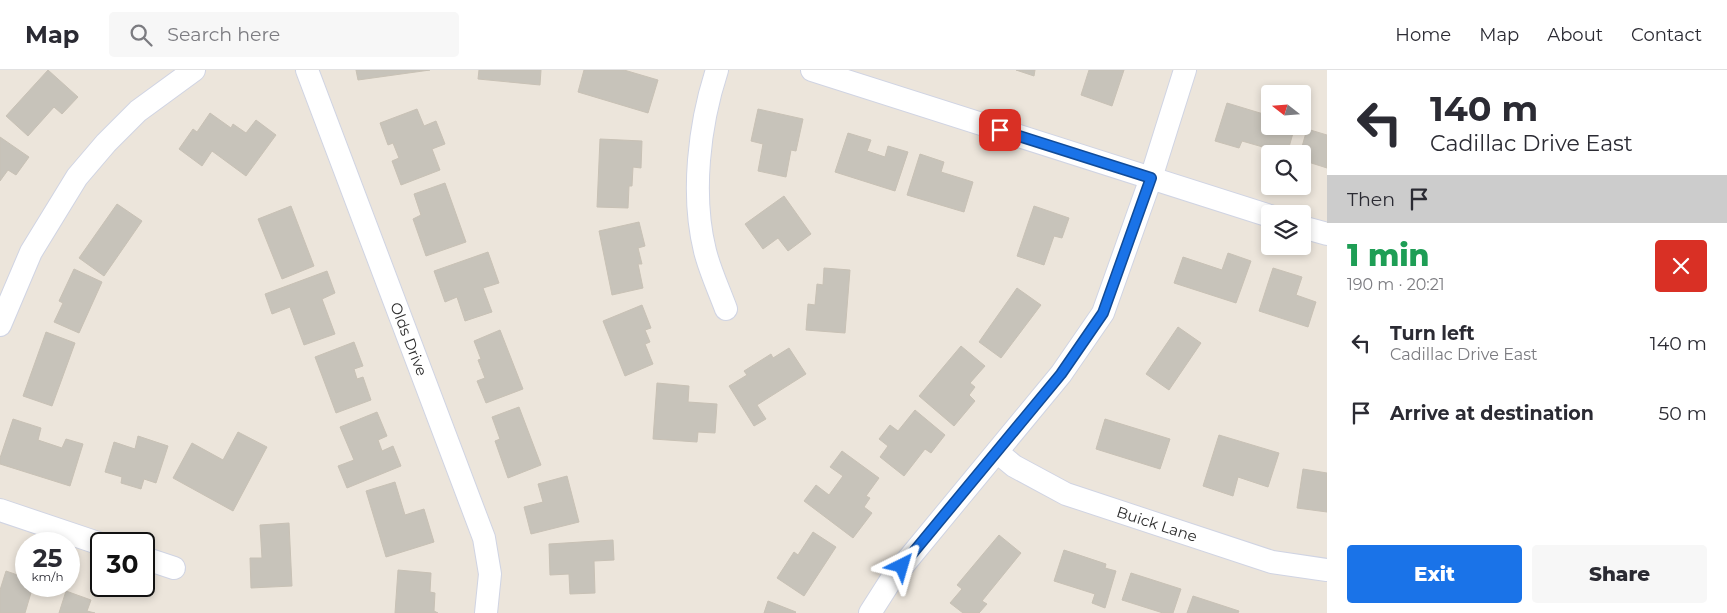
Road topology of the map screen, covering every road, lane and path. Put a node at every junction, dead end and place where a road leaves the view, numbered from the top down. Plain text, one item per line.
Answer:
1 (194, 70) edge
2 (307, 70) edge
3 (717, 70) edge
4 (812, 70) edge
5 (1185, 70) edge
6 (1151, 178) junction
7 (1261, 213) edge
8 (1311, 230) edge
9 (1327, 234) edge
10 (726, 309) dead end
11 (0, 325) edge
12 (998, 452) junction
13 (0, 510) edge
14 (90, 540) edge
15 (155, 562) edge
16 (174, 568) dead end
17 (1327, 570) edge
18 (486, 613) edge
19 (870, 613) edge

1 - 11 street
2 - 18 street, Olds Drive
3 - 10 street
4 - 6 street
5 - 6 street
6 - 7 street
6 - 12 street
8 - 9 street
12 - 17 street, Buick Lane
12 - 19 street
13 - 14 street
15 - 16 street

